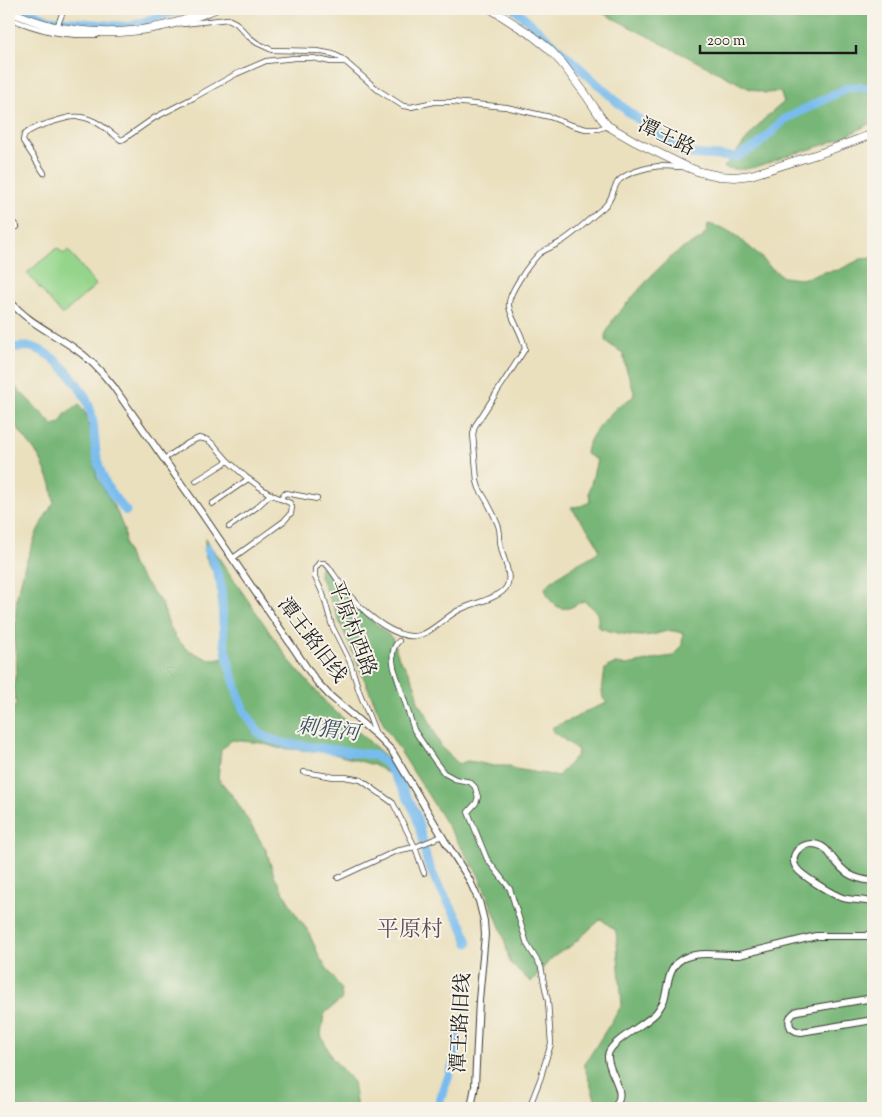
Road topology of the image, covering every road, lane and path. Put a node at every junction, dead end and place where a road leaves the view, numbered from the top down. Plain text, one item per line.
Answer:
1 (64, 9) edge
2 (215, 9) edge
3 (491, 9) edge
4 (9, 10) edge
5 (9, 18) edge
6 (168, 25) junction
7 (57, 27) junction
8 (110, 32) junction
9 (346, 62) junction
10 (608, 126) junction
11 (873, 134) edge
12 (687, 167) junction
13 (44, 173) dead end
14 (9, 218) edge
15 (17, 227) dead end
16 (9, 300) edge
17 (164, 459) junction
18 (228, 460) junction
19 (248, 479) junction
20 (196, 481) dead end
21 (271, 494) junction
22 (280, 499) junction
23 (317, 499) dead end
24 (212, 504) dead end
25 (229, 527) dead end
26 (232, 558) junction
27 (399, 641) dead end
28 (377, 736) junction
29 (304, 772) dead end
30 (442, 836) junction
31 (415, 847) junction
32 (424, 873) dead end
33 (338, 878) dead end
34 (873, 881) edge
35 (873, 903) edge
36 (873, 932) edge
37 (873, 998) edge
38 (873, 1020) edge
39 (471, 1108) edge
40 (529, 1108) edge
41 (613, 1108) edge

1 - 7 street
2 - 6 highway
3 - 10 highway, 潭王路
4 - 7 highway
5 - 8 street
6 - 8 highway
6 - 9 street
7 - 8 highway
9 - 10 street
9 - 13 street
10 - 12 highway, 潭王路
11 - 12 highway, 潭王路
12 - 28 street, 平原村西路
14 - 15 street
16 - 17 main road, 潭王路旧线
17 - 18 street
17 - 26 main road, 潭王路旧线
18 - 19 street
18 - 20 street
19 - 21 street
19 - 24 street
21 - 22 street
21 - 25 street
22 - 23 street
22 - 26 street
26 - 28 main road, 潭王路旧线
27 - 40 street
28 - 30 main road, 潭王路旧线
29 - 31 street
30 - 31 street
30 - 39 main road, 潭王路旧线
31 - 32 street
31 - 33 street
34 - 35 main road
36 - 41 main road
37 - 38 main road

